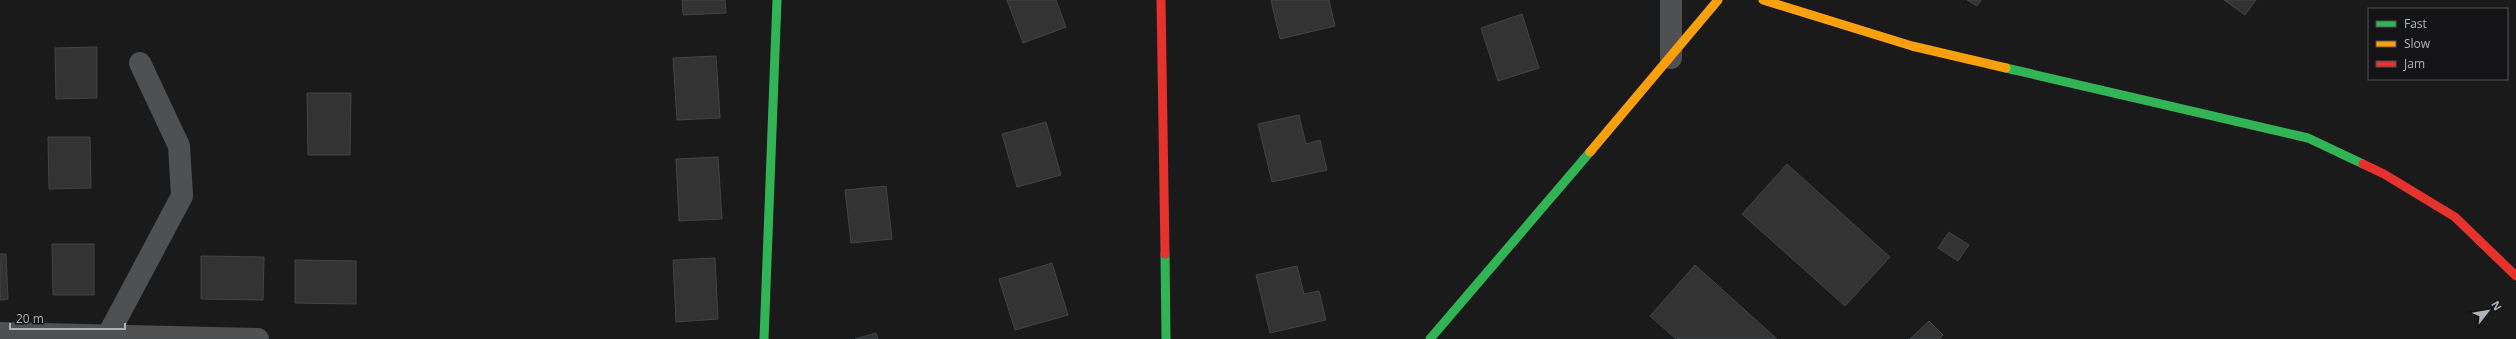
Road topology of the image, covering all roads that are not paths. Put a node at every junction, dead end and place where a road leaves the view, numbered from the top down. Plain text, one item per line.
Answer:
1 (777, 0) edge
2 (1161, 0) edge
3 (1671, 0) edge
4 (1718, 0) edge
5 (1763, 0) edge
6 (1671, 58) junction
7 (140, 63) dead end
8 (2516, 276) edge
9 (0, 333) edge
10 (108, 335) junction
11 (258, 339) edge
12 (764, 339) edge
13 (1166, 339) edge
14 (1430, 339) edge

1 - 12 street
2 - 13 street
3 - 6 street
4 - 6 street
5 - 8 street
6 - 14 street
7 - 10 street
9 - 10 street
10 - 11 street

